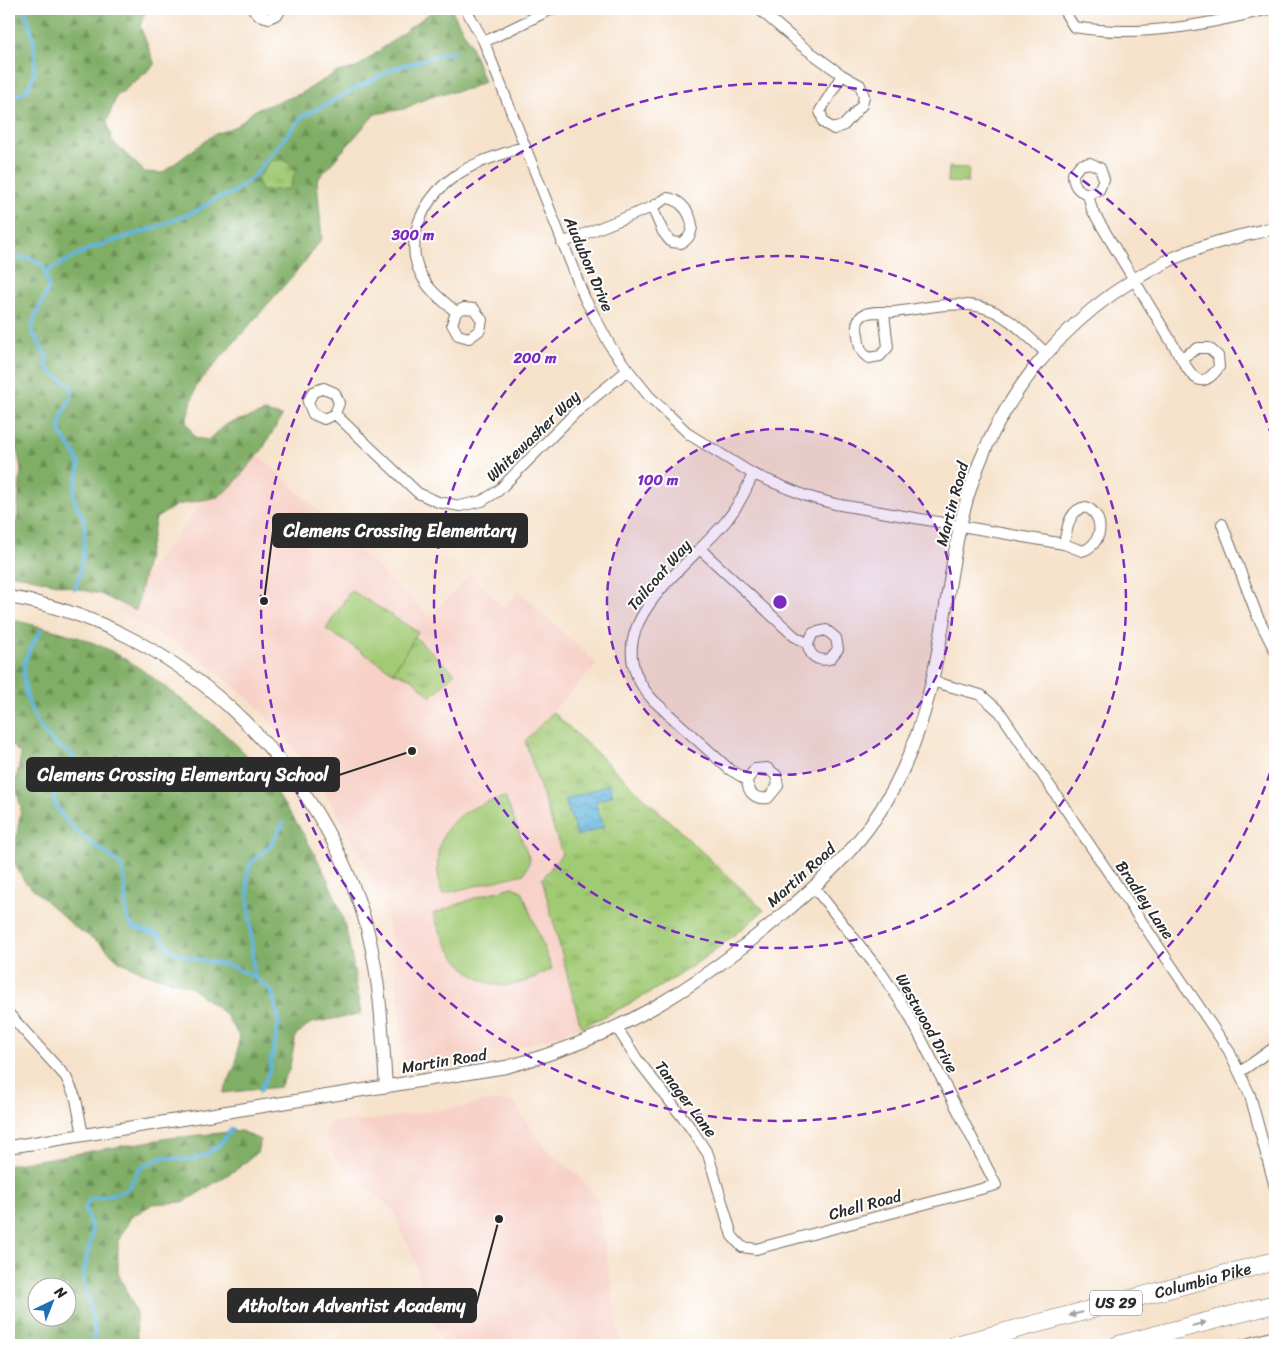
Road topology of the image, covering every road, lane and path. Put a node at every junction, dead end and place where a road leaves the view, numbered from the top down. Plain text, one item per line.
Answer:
1 (253, 9) edge
2 (281, 9) edge
3 (466, 9) edge
4 (552, 9) edge
5 (759, 9) edge
6 (1063, 9) edge
7 (1269, 9) edge
8 (484, 42) junction
9 (842, 75) junction
10 (525, 146) junction
11 (1088, 194) dead end
12 (652, 207) junction
13 (1275, 228) edge
14 (562, 243) junction
15 (1133, 279) junction
16 (456, 312) dead end
17 (884, 313) junction
18 (1046, 353) junction
19 (1181, 358) dead end
20 (628, 370) junction
21 (335, 414) dead end
22 (753, 474) junction
23 (1222, 524) dead end
24 (960, 527) junction
25 (1064, 544) dead end
26 (700, 549) junction
27 (9, 597) edge
28 (808, 644) dead end
29 (1275, 651) edge
30 (931, 681) junction
31 (747, 780) dead end
32 (814, 887) junction
33 (9, 1014) edge
34 (618, 1028) junction
35 (1275, 1047) edge
36 (1240, 1072) junction
37 (386, 1087) junction
38 (83, 1134) junction
39 (9, 1147) edge
40 (996, 1185) joint
41 (1275, 1187) edge
42 (742, 1247) joint
43 (1275, 1261) edge
44 (1275, 1304) edge
45 (1275, 1336) edge
46 (956, 1345) edge
47 (1118, 1345) edge
48 (1242, 1345) edge

1 - 2 street
3 - 8 street, Audubon Drive
4 - 8 street
5 - 9 street
6 - 7 street
8 - 10 street, Audubon Drive
9 - 9 street
10 - 14 street, Audubon Drive
10 - 16 street
11 - 15 street
12 - 12 street
12 - 14 street
13 - 15 street, Martin Road
14 - 20 street, Audubon Drive
15 - 18 street, Martin Road
15 - 19 street
17 - 17 street
17 - 18 street
18 - 24 street, Martin Road
20 - 21 street, Whitewasher Way
20 - 22 street, Audubon Drive
22 - 24 street, Audubon Drive
22 - 26 street, Tailcoat Way
23 - 29 street
24 - 25 street, Audubon Drive
24 - 30 street, Martin Road
26 - 28 street
26 - 31 street, Tailcoat Way
27 - 37 street
30 - 32 street, Martin Road
30 - 36 street, Bradley Lane
32 - 34 street, Martin Road
32 - 40 street, Westwood Drive
33 - 38 street
34 - 37 street, Martin Road
34 - 42 street, Tanager Lane
35 - 36 street
36 - 41 street, Bradley Lane
37 - 38 street, Martin Road
38 - 39 street, Martin Road
40 - 42 street, Chell Road
43 -> 46 highway, Columbia Pike / US 29
47 -> 44 highway, US 29
45 - 48 street

